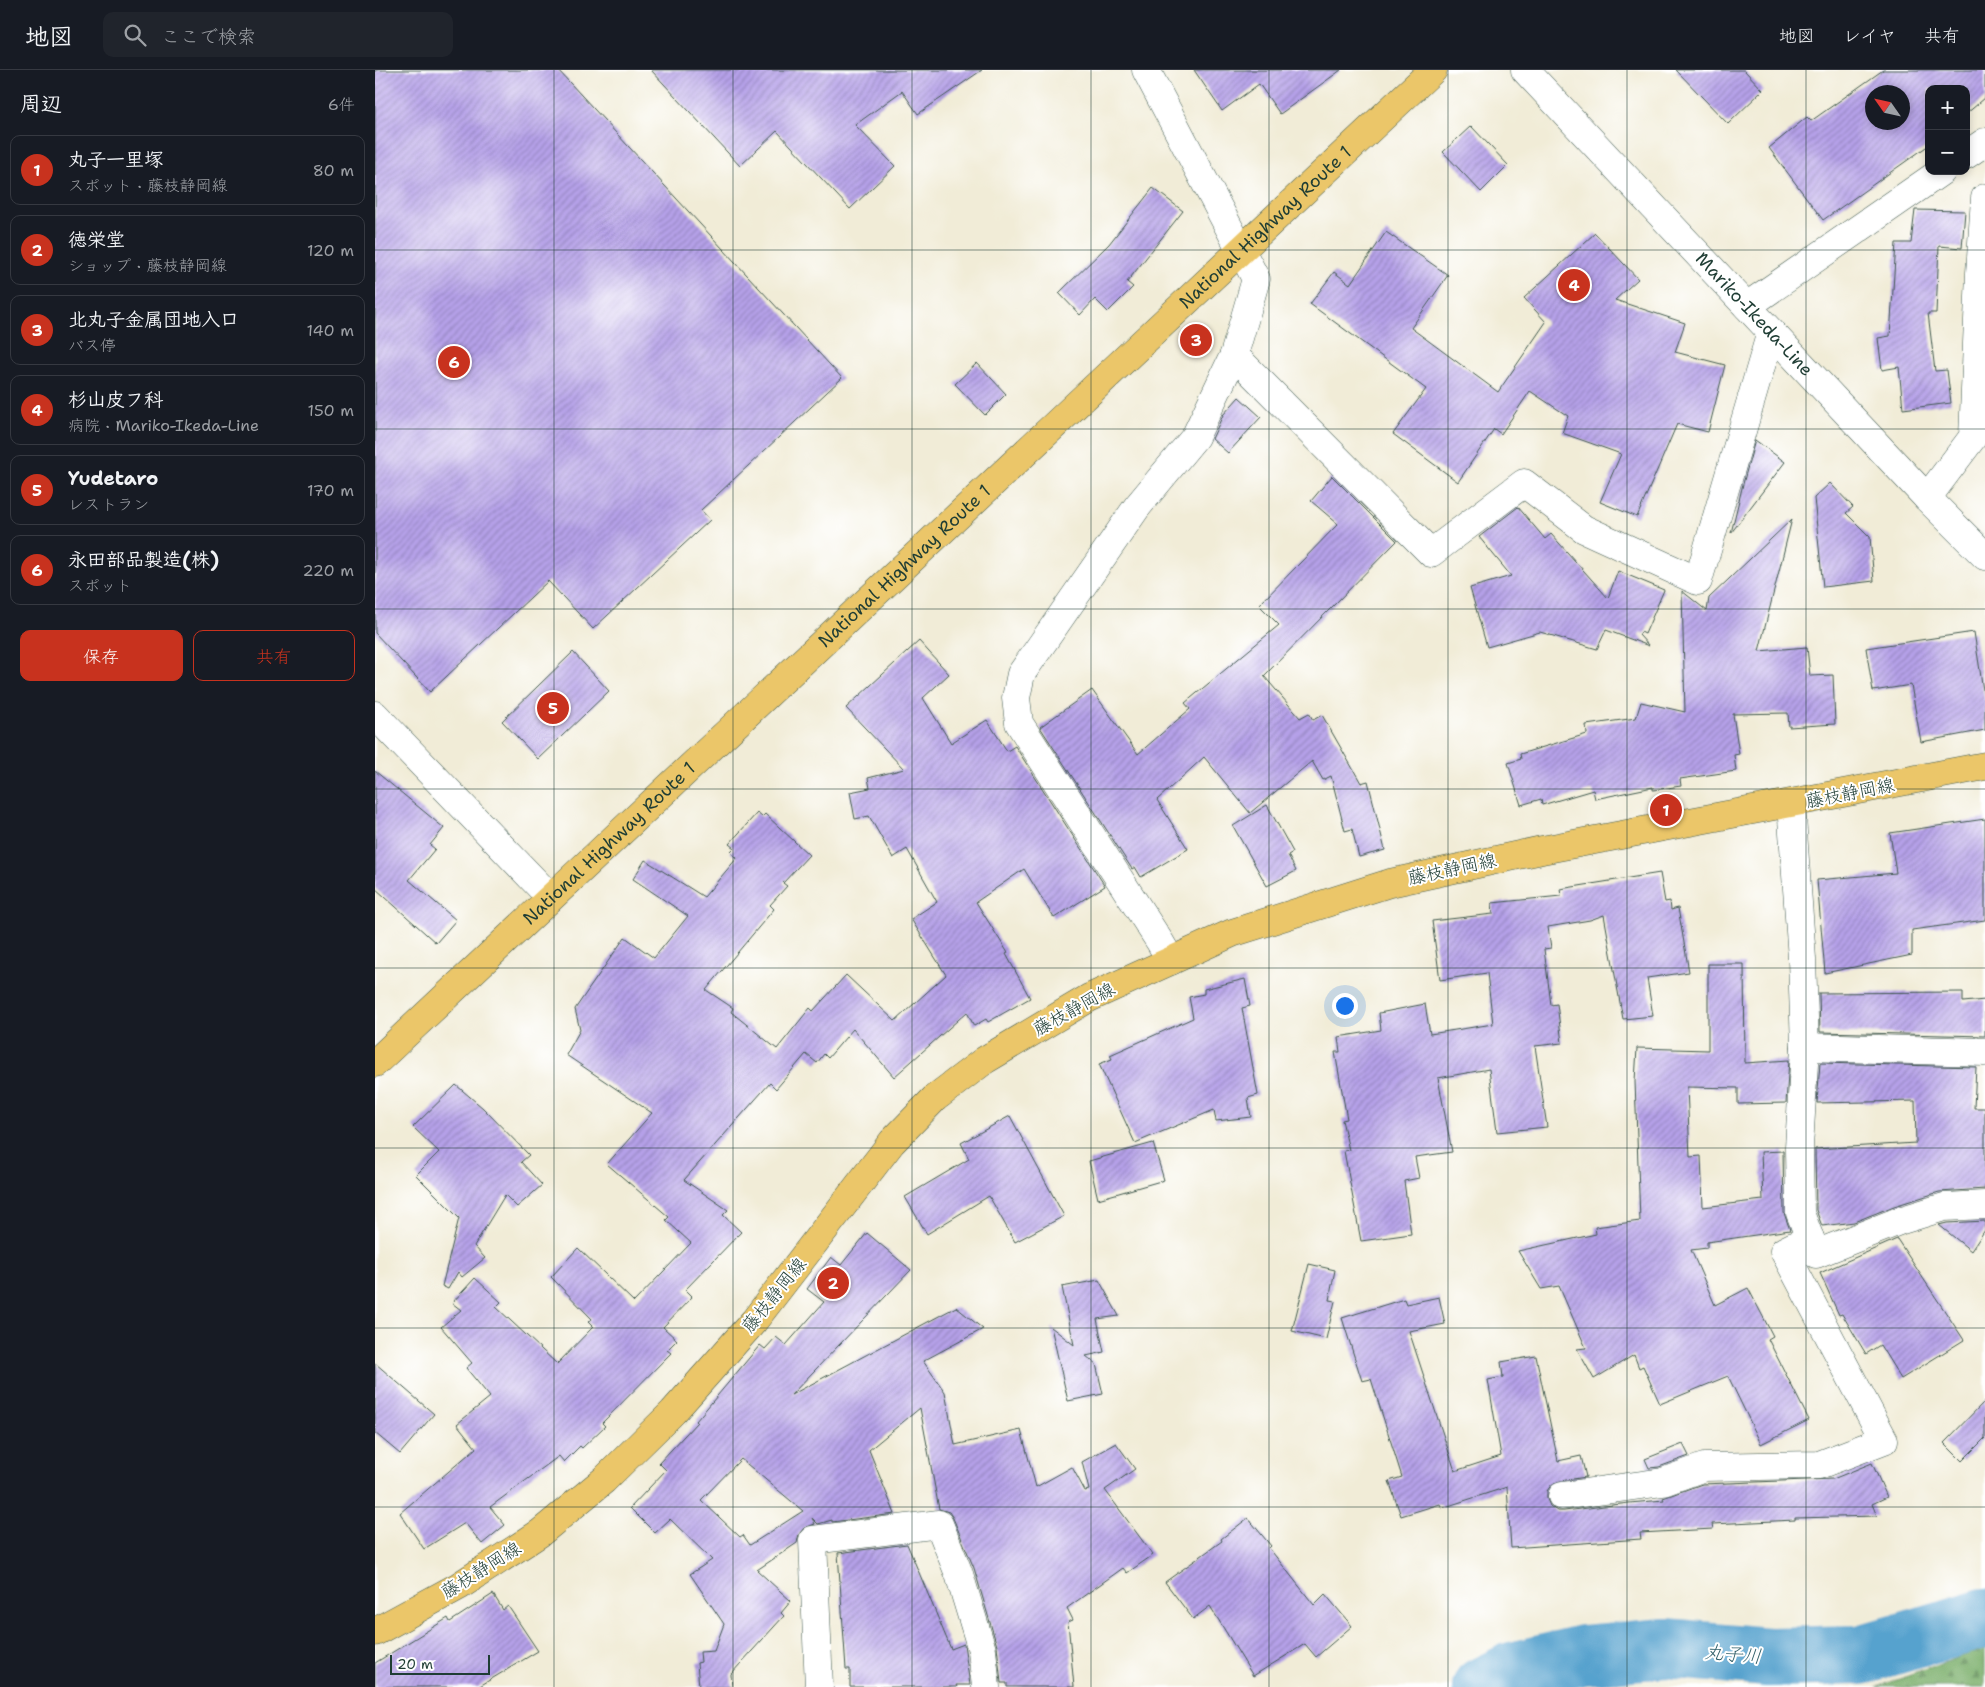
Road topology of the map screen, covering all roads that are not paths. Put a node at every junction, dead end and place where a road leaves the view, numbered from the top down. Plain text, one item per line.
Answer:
1 (1146, 70) edge
2 (1433, 70) edge
3 (1525, 70) edge
4 (1985, 142) edge
5 (1970, 152) edge
6 (1936, 175) edge
7 (1985, 198) edge
8 (1242, 250) junction
9 (1982, 273) edge
10 (1747, 306) junction
11 (1771, 332) junction
12 (1234, 355) junction
13 (1927, 498) junction
14 (1985, 556) edge
15 (375, 714) edge
16 (1985, 766) edge
17 (1791, 804) junction
18 (550, 897) junction
19 (1171, 961) junction
20 (1805, 1047) junction
21 (1985, 1052) edge
22 (375, 1063) edge
23 (1985, 1205) edge
24 (1810, 1238) junction
25 (1562, 1496) dead end
26 (375, 1632) edge
27 (819, 1687) edge
28 (986, 1687) edge

1 - 8 street
2 - 8 main road, National Highway Route 1
3 - 10 street, Mariko-Ikeda-Line
4 - 5 street
6 - 10 street
7 - 9 street
8 - 12 street
8 - 18 main road, National Highway Route 1
9 - 13 street
10 - 11 street, Mariko-Ikeda-Line
11 - 12 street
11 - 13 street, Mariko-Ikeda-Line
12 - 19 street
13 - 14 street, Mariko-Ikeda-Line
15 - 18 street
16 - 17 main road, 藤枝静岡線
17 - 19 main road, 藤枝静岡線
17 - 20 street
18 - 22 main road, National Highway Route 1
19 - 26 main road, 藤枝静岡線
20 - 21 street
20 - 24 street
23 - 24 street
24 - 25 street
27 - 28 street

